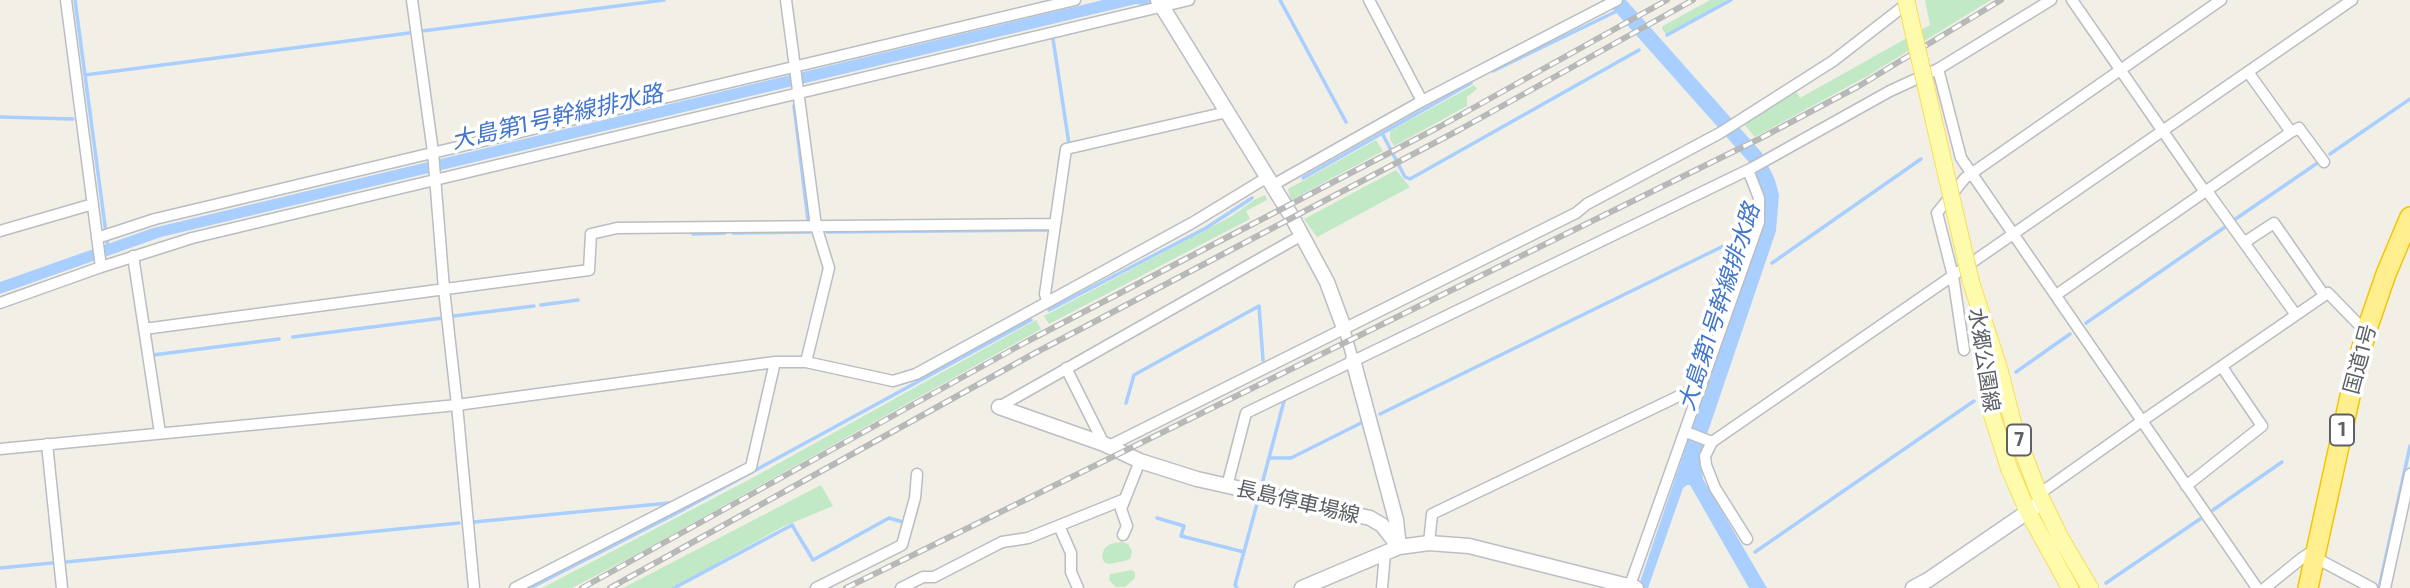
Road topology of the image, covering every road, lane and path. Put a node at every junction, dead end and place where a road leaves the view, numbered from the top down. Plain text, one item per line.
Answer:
1 (66, 0) edge
2 (412, 0) edge
3 (786, 0) edge
4 (1075, 0) edge
5 (1189, 0) edge
6 (1369, 0) edge
7 (1906, 0) edge
8 (1912, 0) edge
9 (2051, 0) edge
10 (2072, 0) edge
11 (2221, 0) edge
12 (2353, 0) edge
13 (1612, 3) edge
14 (1160, 4) edge
15 (2337, 4) edge
16 (796, 68) junction
17 (1938, 69) junction
18 (2121, 69) junction
19 (2248, 72) junction
20 (799, 90) junction
21 (1422, 101) junction
22 (1227, 113) junction
23 (2163, 131) junction
24 (2291, 132) junction
25 (433, 154) junction
26 (2324, 162) dead end
27 (1750, 169) junction
28 (1972, 173) junction
29 (435, 177) junction
30 (1270, 181) junction
31 (2206, 191) junction
32 (93, 204) junction
33 (2410, 217) edge
34 (1055, 224) junction
35 (816, 226) junction
36 (0, 231) edge
37 (2014, 234) junction
38 (1302, 236) junction
39 (101, 238) junction
40 (2245, 242) junction
41 (132, 256) junction
42 (100, 264) junction
43 (1953, 276) junction
44 (1971, 282) junction
45 (444, 289) junction
46 (2056, 295) junction
47 (2324, 295) junction
48 (1047, 301) junction
49 (0, 303) edge
50 (2295, 315) junction
51 (1344, 328) junction
52 (144, 329) junction
53 (2366, 332) junction
54 (1964, 350) dead end
55 (1353, 360) junction
56 (775, 362) junction
57 (806, 362) junction
58 (2222, 367) junction
59 (1066, 368) junction
60 (1702, 385) junction
61 (457, 405) junction
62 (999, 407) joint
63 (2142, 421) junction
64 (160, 433) junction
65 (1687, 433) junction
66 (1710, 441) junction
67 (47, 444) junction
68 (1107, 445) junction
69 (0, 450) edge
70 (1140, 461) junction
71 (917, 474) dead end
72 (2410, 474) edge
73 (1227, 486) junction
74 (2186, 486) junction
75 (2041, 498) junction
76 (1125, 499) junction
77 (2028, 512) junction
78 (1059, 526) junction
79 (1122, 535) dead end
80 (1746, 539) dead end
81 (1429, 543) junction
82 (1392, 550) junction
83 (2315, 553) junction
84 (1632, 587) edge
85 (62, 588) edge
86 (474, 588) edge
87 (515, 588) edge
88 (816, 588) edge
89 (901, 588) edge
90 (1078, 588) edge
91 (1302, 588) edge
92 (1382, 588) edge
93 (1913, 588) edge
94 (2070, 588) edge
95 (2090, 588) edge
96 (2257, 588) edge
97 (2265, 588) edge
98 (2308, 588) edge
99 (2372, 588) edge
100 (2385, 588) edge

1 - 32 street
2 - 25 street
3 - 16 street
4 - 16 street
5 - 14 street
6 - 21 street
7 - 44 main road, 水郷公園線 / 7, bridge
8 - 51 street
9 - 17 street
10 - 18 street
11 - 18 street
12 - 15 street
13 - 21 street
14 - 20 street
14 - 22 street
15 - 19 street
16 - 20 street
16 - 25 street
17 - 27 street
17 - 28 street
18 - 23 street
18 - 28 street
19 - 23 street
19 - 24 street
20 - 29 street
20 - 35 street
21 - 30 street
22 - 30 street
22 - 34 street
23 - 31 street
23 - 37 street
24 - 26 street
24 - 31 street
25 - 29 street
25 - 39 street
27 - 55 street
27 - 60 street
28 - 37 street
28 - 43 street
29 - 41 street
29 - 45 street
30 - 38 street
30 - 48 street
31 - 40 street
31 - 46 street
32 - 36 street
32 - 39 street
33 - 53 highway, 国道1号 / 1
34 - 35 street
34 - 48 street
35 - 45 street
35 - 57 street
37 - 43 street
37 - 46 street
38 - 51 street
38 - 59 street
39 - 42 street
40 - 47 street
40 - 50 street
41 - 42 street
41 - 52 street
42 - 49 street
43 - 54 street
43 - 66 street
44 - 75 main road, 水郷公園線 / 7
44 - 77 main road, 水郷公園線 / 7
45 - 52 street
45 - 61 street
46 - 63 street
47 - 50 street
47 - 53 street
48 - 57 street
50 - 58 street
51 - 55 street
51 - 68 street
52 - 64 street
53 - 83 highway, 国道1号 / 1
55 - 73 street
55 - 82 street
56 - 57 street
56 - 61 street
56 - 87 street
58 - 63 street
58 - 74 street
59 - 62 street
59 - 68 street
60 - 65 street
60 - 81 street
61 - 64 street
61 - 86 street
62 - 68 street, 長島停車場線
63 - 74 street
63 - 75 street
64 - 67 street
65 - 66 street
65 - 84 street
66 - 80 street
67 - 69 street
67 - 85 street
68 - 70 street, 長島停車場線
70 - 73 street, 長島停車場線
70 - 76 street
71 - 88 street
72 - 100 street
73 - 82 street, 長島停車場線
74 - 96 street
75 - 77 street
75 - 95 main road, 水郷公園線 / 7
76 - 78 street
76 - 79 street
77 - 93 street
77 - 94 main road, 水郷公園線 / 7
78 - 89 street
78 - 90 street
81 - 82 street
81 - 84 street
82 - 91 street
82 - 92 street
83 - 97 street
83 - 98 highway, 国道1号 / 1
83 - 99 street

